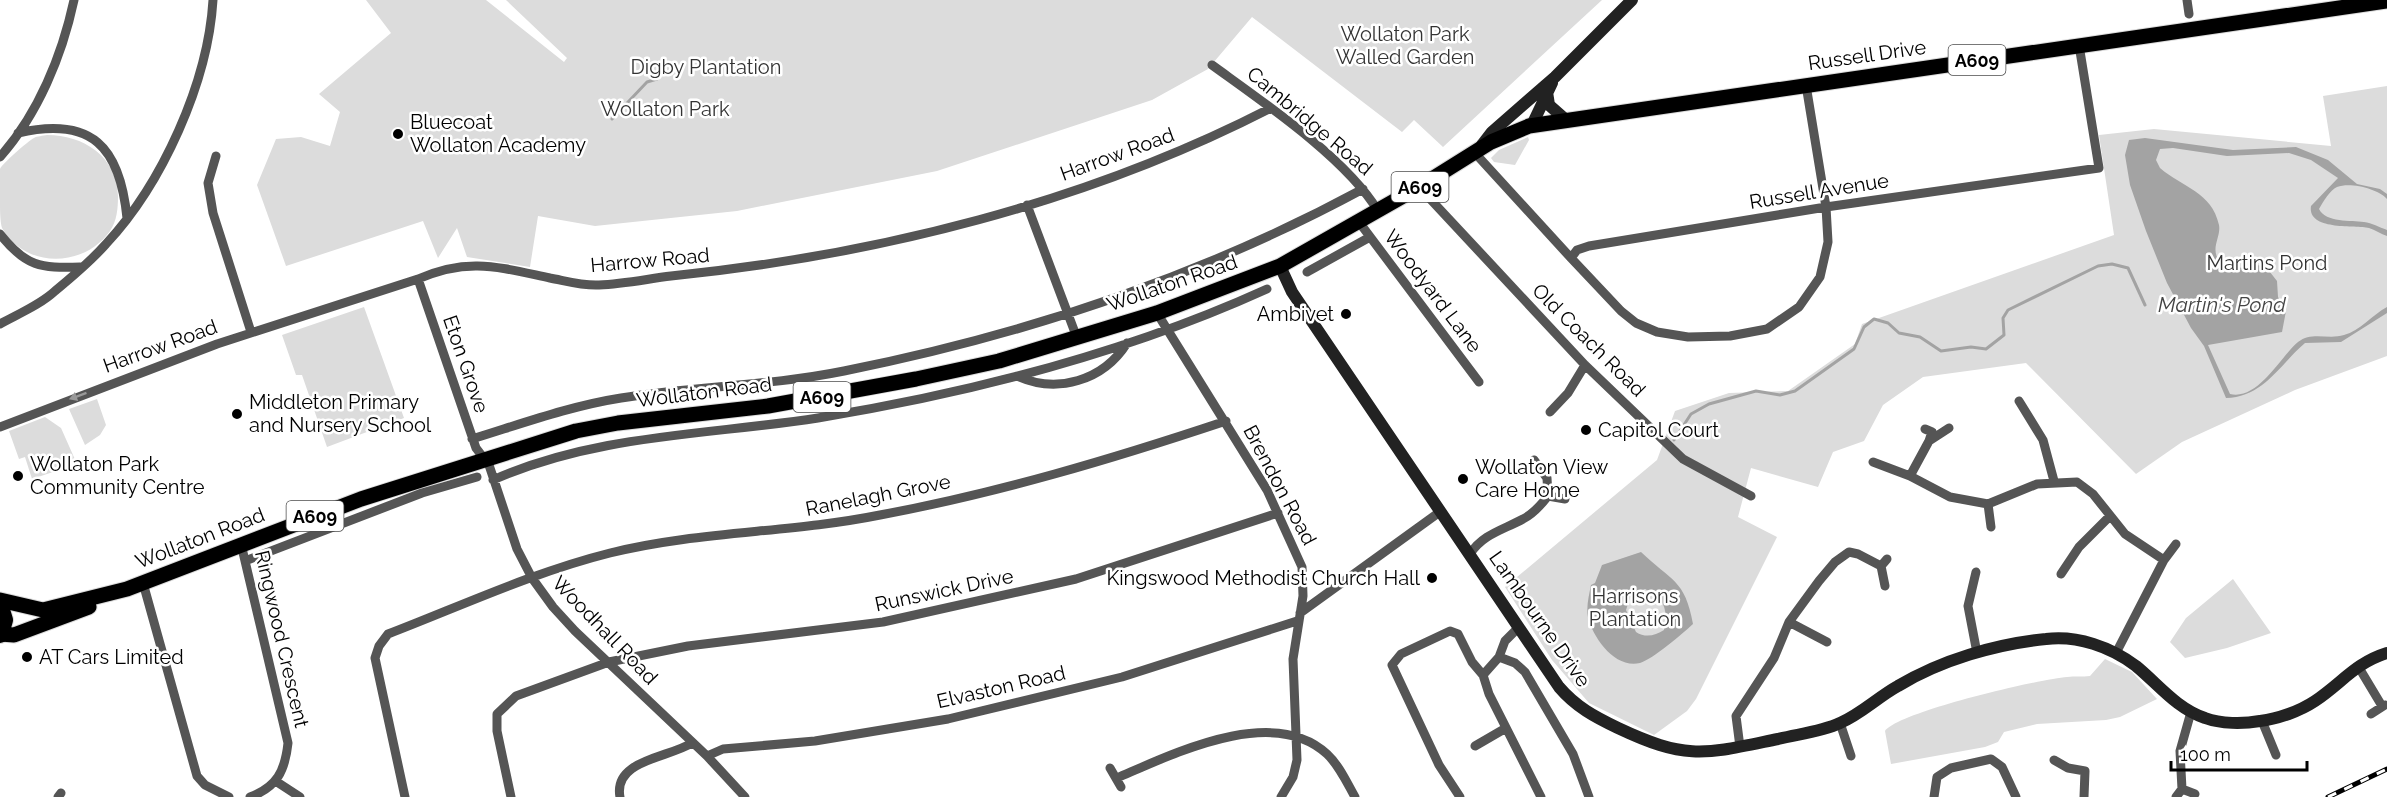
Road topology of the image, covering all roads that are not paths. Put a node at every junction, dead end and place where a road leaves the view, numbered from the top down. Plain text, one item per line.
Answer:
1 (74, 0) edge
2 (213, 0) edge
3 (1632, 0) edge
4 (2187, 0) edge
5 (2387, 1) edge
6 (2189, 14) dead end
7 (2079, 45) junction
8 (1212, 65) dead end
9 (1555, 77) junction
10 (1806, 85) junction
11 (1547, 92) junction
12 (1519, 107) junction
13 (1270, 108) junction
14 (1566, 120) junction
15 (1530, 125) junction
16 (18, 133) junction
17 (1476, 150) junction
18 (216, 156) dead end
19 (0, 157) edge
20 (1419, 187) junction
21 (1363, 189) junction
22 (1027, 205) junction
23 (1826, 207) junction
24 (1378, 211) junction
25 (127, 218) junction
26 (1359, 222) junction
27 (0, 234) edge
28 (1370, 237) junction
29 (1571, 258) junction
30 (1280, 266) junction
31 (80, 267) junction
32 (1307, 272) dead end
33 (417, 279) junction
34 (1267, 289) dead end
35 (1066, 312) junction
36 (1157, 313) junction
37 (0, 324) edge
38 (1167, 330) junction
39 (251, 332) junction
40 (1077, 338) junction
41 (1127, 343) junction
42 (1585, 365) junction
43 (1017, 376) junction
44 (1479, 382) dead end
45 (1547, 400) dead end
46 (2019, 401) dead end
47 (1557, 404) junction
48 (1550, 412) dead end
49 (1226, 421) junction
50 (0, 427) edge
51 (1949, 428) dead end
52 (1925, 429) dead end
53 (472, 439) junction
54 (1929, 441) junction
55 (484, 460) junction
56 (1534, 460) dead end
57 (1876, 475) dead end
58 (1910, 476) junction
59 (477, 477) dead end
60 (493, 480) junction
61 (2054, 481) junction
62 (1548, 496) junction
63 (1751, 496) dead end
64 (1565, 499) dead end
65 (1988, 504) junction
66 (1441, 511) junction
67 (1278, 513) junction
68 (2109, 516) junction
69 (1991, 528) dead end
70 (241, 544) junction
71 (2176, 544) dead end
72 (1470, 554) junction
73 (2164, 560) junction
74 (245, 561) junction
75 (2062, 566) dead end
76 (1810, 572) dead end
77 (1976, 572) dead end
78 (532, 578) junction
79 (1819, 581) junction
80 (143, 583) junction
81 (1885, 586) dead end
82 (127, 589) junction
83 (0, 600) edge
84 (0, 607) edge
85 (1298, 617) junction
86 (1789, 622) junction
87 (1519, 627) junction
88 (0, 634) edge
89 (1827, 642) dead end
90 (2387, 652) edge
91 (1977, 653) junction
92 (2116, 653) junction
93 (1499, 657) junction
94 (609, 662) junction
95 (2358, 666) junction
96 (1483, 675) junction
97 (2384, 705) edge
98 (2191, 712) junction
99 (2371, 714) dead end
100 (2262, 721) junction
101 (1840, 723) junction
102 (1506, 728) junction
103 (1297, 737) junction
104 (692, 743) junction
105 (1475, 746) dead end
106 (1740, 747) junction
107 (2276, 755) dead end
108 (707, 756) junction
109 (1851, 756) dead end
110 (2055, 760) dead end
111 (1110, 768) dead end
112 (277, 782) junction
113 (2179, 793) edge
114 (2195, 794) dead end
115 (229, 797) edge
116 (250, 797) edge
117 (300, 797) edge
118 (405, 797) edge
119 (511, 797) edge
120 (620, 797) edge
121 (745, 797) edge
122 (1281, 797) edge
123 (1355, 797) edge
124 (1460, 797) edge
125 (1541, 797) edge
126 (1589, 797) edge
127 (1934, 797) edge
128 (2016, 797) edge
129 (2084, 797) edge

1 - 16 street
2 - 25 street
3 - 9 street, Wollaton Road
4 - 6 street
5 - 7 main road, Russell Drive / A609
7 - 10 main road, Russell Drive / A609
7 - 23 street, Russell Avenue
8 - 13 street, Cambridge Road
9 - 11 street, Wollaton Road
9 - 12 street, Wollaton Road
10 - 14 main road, Russell Drive / A609
10 - 23 street
11 - 14 street
11 - 15 street, Wollaton Road
12 - 15 street
12 - 17 street, Wollaton Road
13 - 21 street, Cambridge Road
13 - 22 street, Harrow Road
14 - 15 main road, Wollaton Road / A609
15 - 17 main road, Wollaton Road / A609
16 - 19 street
16 - 25 street
17 - 20 main road, Wollaton Road / A609
17 - 29 street
18 - 39 street
20 - 24 main road, Wollaton Road / A609
20 - 42 street, Old Coach Road
21 - 24 street, Cambridge Road
21 - 35 street, Wollaton Road
22 - 33 street, Harrow Road
22 - 35 street
23 - 29 street, Russell Avenue
23 - 29 street
24 - 26 main road, Wollaton Road / A609
25 - 31 street
26 - 28 street, Woodyard Lane
26 - 30 main road, Wollaton Road / A609
27 - 31 street
28 - 32 street
28 - 44 street, Woodyard Lane
30 - 36 main road, Wollaton Road / A609
30 - 66 street, Lambourne Drive
31 - 37 street
33 - 39 street, Harrow Road
33 - 53 street, Eton Grove
34 - 38 street, Wollaton Road
35 - 40 street
35 - 53 street, Wollaton Road
36 - 38 street, Brendon Road
36 - 40 main road, Wollaton Road / A609
38 - 41 street, Wollaton Road
38 - 49 street, Brendon Road
39 -> 50 street, Harrow Road
40 - 55 main road, Wollaton Road / A609
41 - 43 street, Wollaton Road
41 - 43 street
42 - 47 street
42 - 63 street, Old Coach Road
43 - 60 street, Wollaton Road
45 - 47 street
46 - 61 street
47 - 48 street
49 - 67 street, Brendon Road
49 - 78 street, Ranelagh Grove
51 - 54 street
52 - 54 street
53 - 55 street, Eton Grove
54 - 58 street
55 - 60 street, Woodhall Road
55 - 70 main road, Wollaton Road / A609
56 - 62 street
57 - 58 street
58 - 65 street
59 - 74 street, Wollaton Road
60 - 78 street, Woodhall Road
61 - 65 street
61 - 68 street
62 - 64 street
62 - 72 street
65 - 69 street
66 - 72 street, Lambourne Drive
66 - 85 street, Elvaston Road
67 - 85 street, Brendon Road
67 - 94 street, Runswick Drive
68 - 73 street
68 - 75 street
70 - 74 street, Ringwood Crescent
70 - 80 main road, Wollaton Road / A609
71 - 73 street
72 - 87 street, Lambourne Drive
73 - 92 street
74 - 112 street, Ringwood Crescent
76 - 79 street
77 - 91 street
78 - 94 street, Woodhall Road
78 - 118 street, Ranelagh Grove
79 - 81 street
79 - 86 street
80 - 82 main road, Wollaton Road / A609
80 - 115 street
82 - 83 main road, Wollaton Road / A609
82 - 88 main road, Wollaton Road / A609
84 - 88 highway
85 - 103 street, Brendon Road
85 - 108 street, Elvaston Road
86 - 89 street
86 - 106 street
87 - 93 street
87 - 106 street, Lambourne Drive
90 - 95 street, Lambourne Drive
91 - 92 street, Lambourne Drive
91 - 101 street, Lambourne Drive
92 - 98 street, Lambourne Drive
93 - 96 street
93 - 126 street
94 - 104 street, Woodhall Road
94 - 119 street, Runswick Drive
95 - 97 street
95 - 100 street, Lambourne Drive
96 - 102 street
96 - 124 street
97 - 99 street
98 - 100 street, Lambourne Drive
98 - 113 street
100 - 107 street
101 - 106 street, Lambourne Drive
101 - 109 street
102 - 105 street
102 - 125 street
103 - 111 street
103 - 122 street, Brendon Road
103 - 123 street
104 - 108 street, Woodhall Road
104 - 120 street
108 - 121 street, Woodhall Road
110 - 129 street
112 - 116 street
112 - 117 street
113 - 114 street
127 - 128 street

